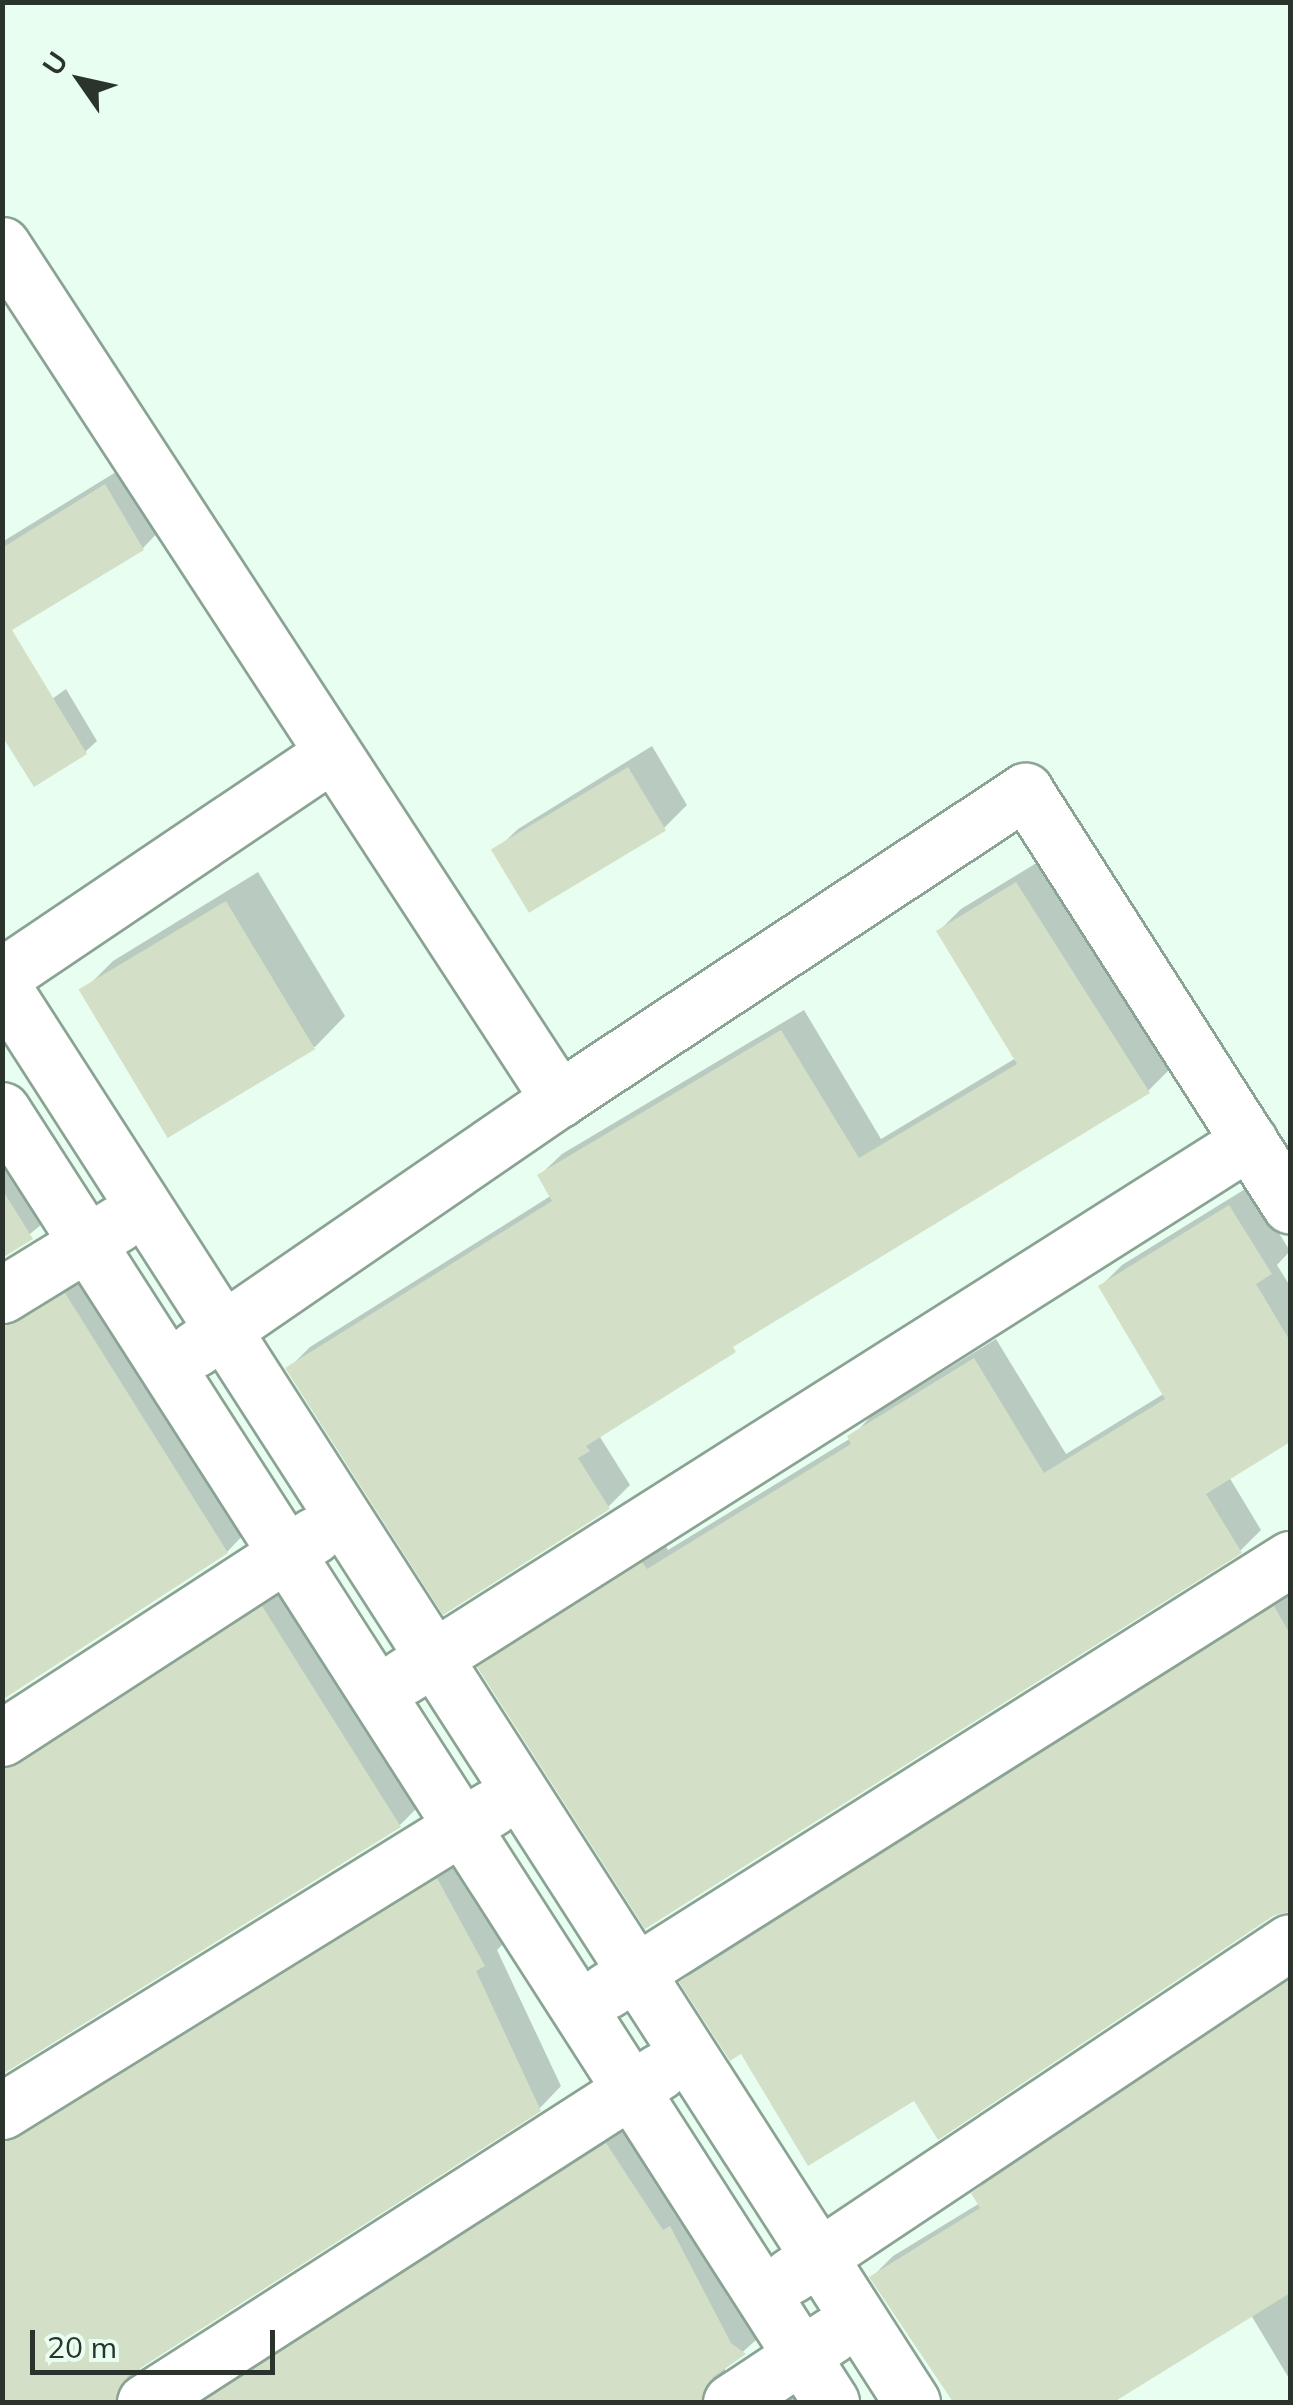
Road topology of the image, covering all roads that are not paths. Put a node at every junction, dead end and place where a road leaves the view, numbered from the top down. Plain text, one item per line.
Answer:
1 (2, 245) edge
2 (332, 753) junction
3 (2, 976) edge
4 (2, 986) edge
5 (559, 1099) junction
6 (2, 1110) edge
7 (1250, 1140) junction
8 (1290, 1206) edge
9 (144, 1208) junction
10 (88, 1243) junction
11 (2, 1296) edge
12 (222, 1330) junction
13 (168, 1368) junction
14 (342, 1517) junction
15 (286, 1554) junction
16 (1290, 1559) edge
17 (434, 1658) junction
18 (377, 1694) junction
19 (2, 1738) edge
20 (519, 1790) junction
21 (462, 1826) junction
22 (1290, 1942) edge
23 (636, 1973) junction
24 (578, 2009) junction
25 (687, 2054) junction
26 (630, 2090) junction
27 (2, 2111) edge
28 (818, 2257) junction
29 (762, 2294) junction
30 (857, 2318) junction
31 (802, 2356) junction
32 (145, 2402) edge
33 (731, 2402) edge
34 (831, 2402) edge
35 (912, 2402) edge

1 - 2 street
2 - 3 street
2 - 5 street
4 - 9 street
5 - 7 street
5 - 12 street
6 - 10 street
7 - 8 street
7 - 17 street
9 - 10 street
9 - 12 street
10 - 11 street
10 - 13 street
12 - 13 street
12 - 14 street
13 - 15 street
14 - 15 street
14 - 17 street
15 - 18 street
15 - 19 street
16 - 23 street
17 - 18 street
17 - 20 street
18 - 21 street
20 - 21 street
20 - 23 street
21 - 24 street
21 - 27 street
22 - 28 street
23 - 24 street
23 - 25 street
24 - 26 street
25 - 26 street
25 - 28 street
26 - 29 street
26 - 32 street
28 - 29 street
28 - 30 street
29 - 31 street
30 - 31 street
30 - 35 street
31 - 33 street
31 - 34 street

